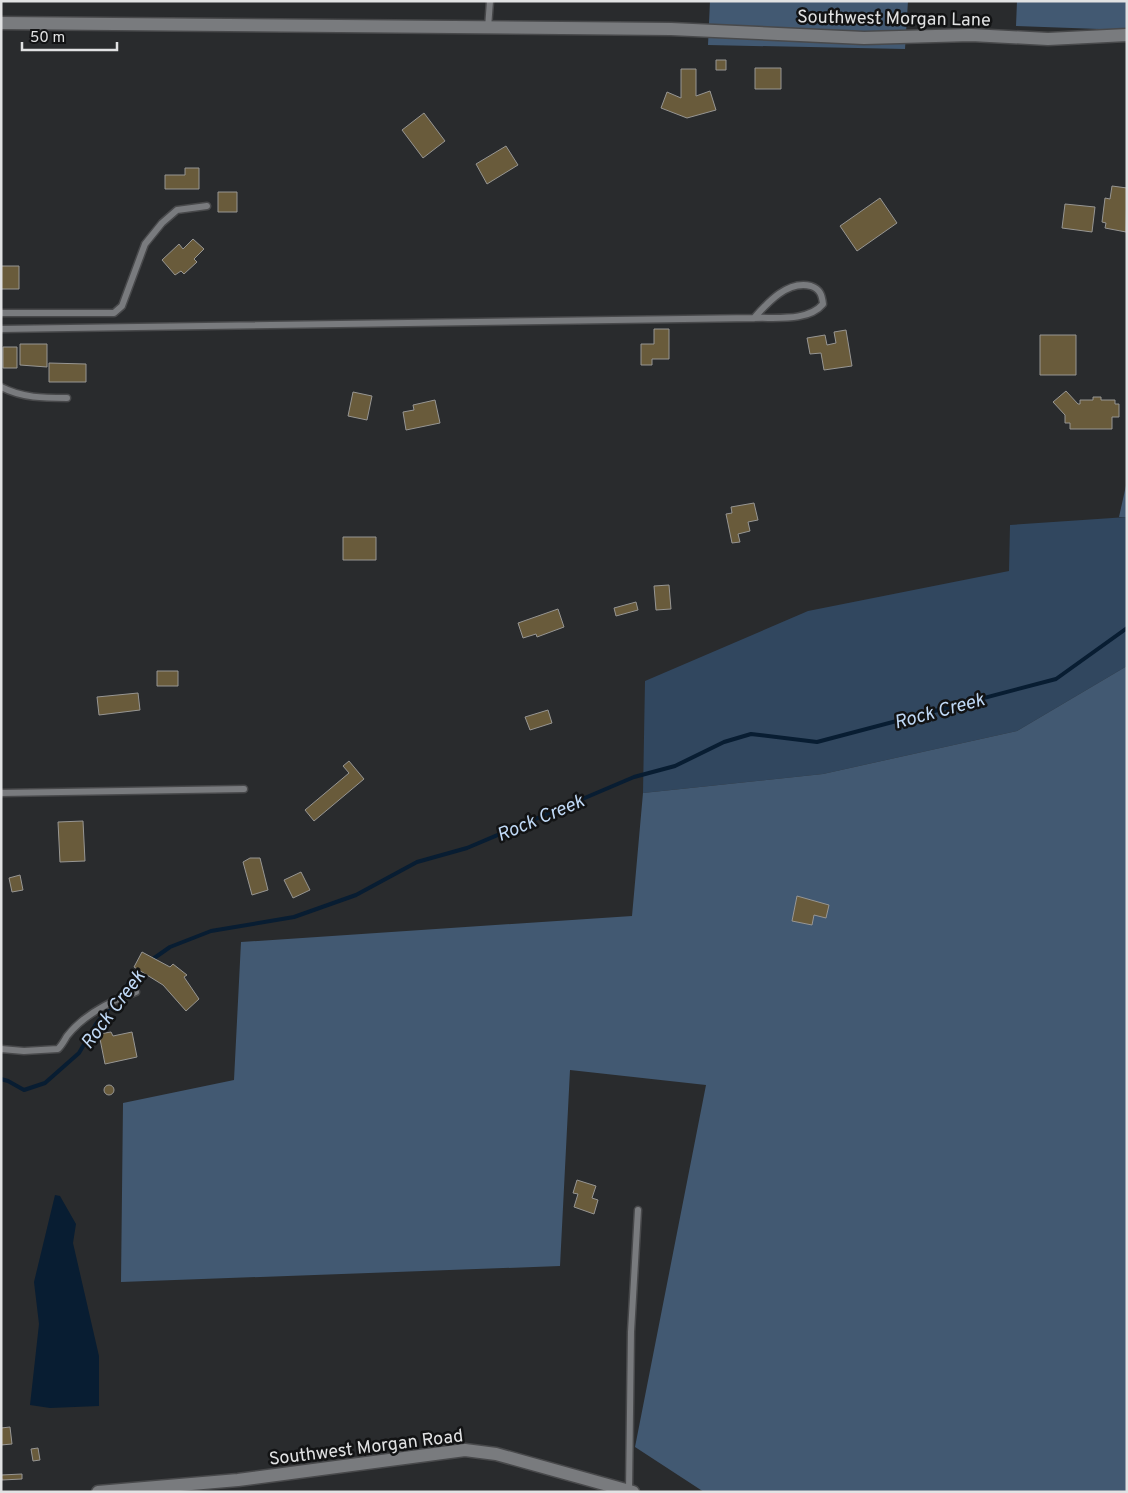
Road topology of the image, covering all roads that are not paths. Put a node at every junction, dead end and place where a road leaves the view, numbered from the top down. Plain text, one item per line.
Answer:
1 (490, 1) edge
2 (1, 24) edge
3 (488, 28) junction
4 (1127, 35) edge
5 (207, 206) dead end
6 (1, 313) edge
7 (754, 318) junction
8 (1, 329) edge
9 (1, 387) edge
10 (67, 398) dead end
11 (244, 789) dead end
12 (1, 793) edge
13 (136, 992) dead end
14 (1, 1049) edge
15 (638, 1210) dead end
16 (631, 1491) edge
17 (98, 1492) edge

1 - 3 lane
2 - 3 street, Southwest Morgan Lane
3 - 4 street, Southwest Morgan Lane
5 - 6 lane
7 - 7 lane
7 - 8 lane
9 - 10 lane
11 - 12 lane
13 - 14 lane
15 - 16 lane
16 - 17 street, Southwest Morgan Road

